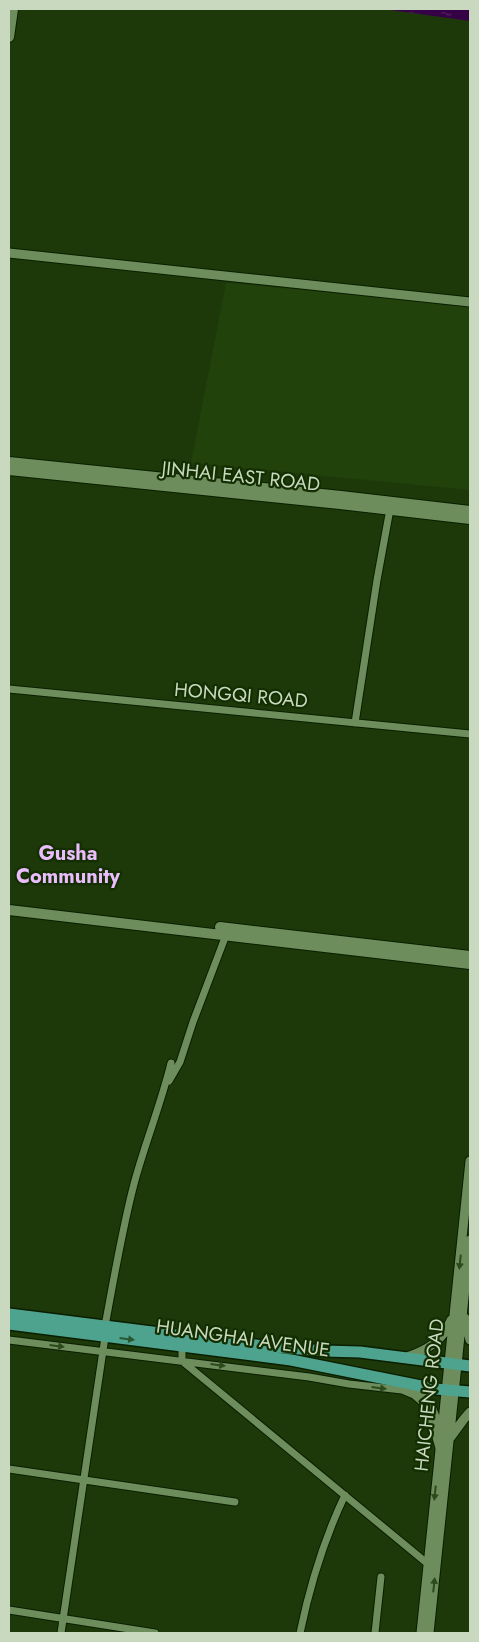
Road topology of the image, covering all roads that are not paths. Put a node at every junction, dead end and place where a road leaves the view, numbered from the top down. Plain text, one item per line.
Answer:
1 (13, 9) edge
2 (9, 37) edge
3 (9, 254) edge
4 (470, 302) edge
5 (9, 462) edge
6 (9, 470) edge
7 (390, 510) junction
8 (470, 511) edge
9 (470, 519) edge
10 (9, 689) edge
11 (355, 722) junction
12 (470, 734) edge
13 (9, 903) edge
14 (9, 910) edge
15 (226, 935) junction
16 (470, 956) edge
17 (470, 964) edge
18 (171, 1063) dead end
19 (164, 1089) junction
20 (470, 1161) edge
21 (470, 1240) edge
22 (463, 1305) junction
23 (454, 1311) junction
24 (9, 1314) edge
25 (9, 1324) edge
26 (105, 1331) junction
27 (9, 1340) edge
28 (470, 1340) edge
29 (182, 1346) junction
30 (103, 1351) junction
31 (405, 1358) junction
32 (182, 1361) junction
33 (453, 1364) junction
34 (470, 1366) edge
35 (404, 1383) junction
36 (450, 1390) junction
37 (470, 1392) edge
38 (469, 1414) edge
39 (445, 1440) junction
40 (440, 1450) junction
41 (9, 1469) edge
42 (84, 1480) junction
43 (344, 1495) junction
44 (235, 1502) dead end
45 (428, 1564) junction
46 (381, 1576) dead end
47 (9, 1610) edge
48 (63, 1619) junction
49 (61, 1633) edge
50 (155, 1633) edge
51 (300, 1633) edge
52 (375, 1633) edge
53 (421, 1633) edge
54 (429, 1633) edge

1 - 2 main road
3 - 4 street
5 - 8 main road, JINHAI EAST ROAD
6 - 7 main road, JINHAI EAST ROAD
7 - 9 main road, JINHAI EAST ROAD
7 - 11 street
10 - 11 street, HONGQI ROAD
11 - 12 street, HONGQI ROAD
13 - 16 main road
14 - 15 main road
15 - 17 main road
15 - 19 street
18 - 19 street
19 - 26 street
20 -> 23 street, HAICHENG ROAD
21 - 22 street, HAICHENG ROAD
22 - 28 street
22 - 33 street, HAICHENG ROAD
23 - 31 street
23 - 33 street, HAICHENG ROAD
24 - 26 main road, HUANGHAI AVENUE
25 - 26 main road, HUANGHAI AVENUE
26 -> 29 main road, HUANGHAI AVENUE
26 - 30 street
26 - 31 main road, HUANGHAI AVENUE
27 -> 30 street
29 - 32 street
29 - 35 main road, HUANGHAI AVENUE
30 - 32 street
30 - 42 street
31 - 33 main road, HUANGHAI AVENUE
32 -> 40 street
32 - 43 street
33 - 34 main road, HUANGHAI AVENUE
33 - 36 street, HAICHENG ROAD
35 - 36 main road, HUANGHAI AVENUE
35 - 39 street
36 - 37 main road, HUANGHAI AVENUE
36 - 39 street, HAICHENG ROAD
38 - 39 street
39 - 40 street, HAICHENG ROAD
54 -> 39 street, HAICHENG ROAD
40 -> 45 street, HAICHENG ROAD
41 - 42 street
42 - 44 street
42 - 48 street
43 - 45 street
43 - 51 street
45 - 53 street, HAICHENG ROAD
46 - 52 street
47 - 48 street
48 - 49 street
48 - 50 street

